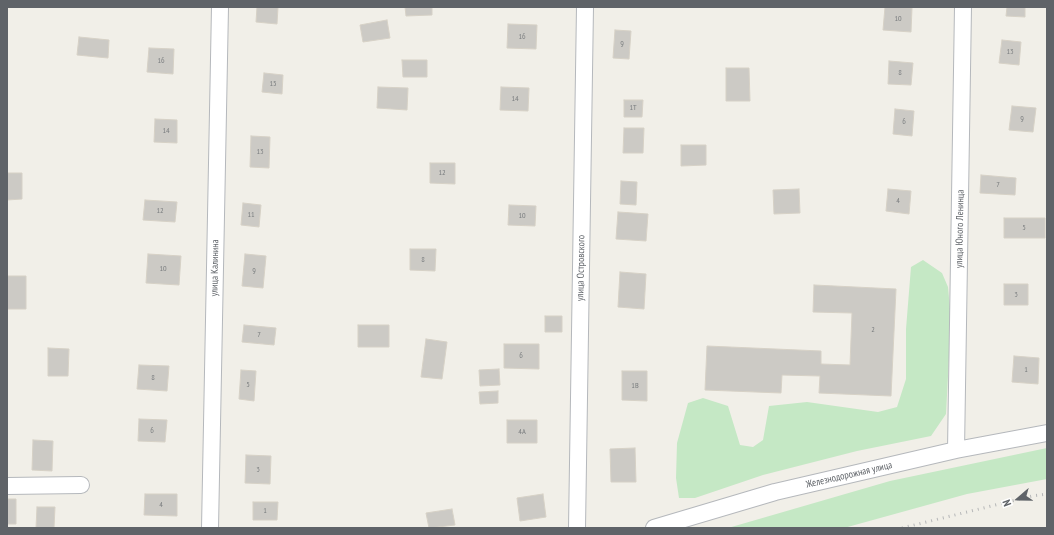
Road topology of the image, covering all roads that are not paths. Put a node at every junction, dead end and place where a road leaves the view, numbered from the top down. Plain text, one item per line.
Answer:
1 (220, 7) edge
2 (585, 7) edge
3 (963, 7) edge
4 (1047, 433) edge
5 (956, 450) junction
6 (81, 484) dead end
7 (7, 486) edge
8 (210, 528) edge
9 (577, 528) edge
10 (654, 528) edge

1 - 8 street, улица Калинина
2 - 9 street, улица Островского
3 - 5 street, улица Юного Ленинца
4 - 5 street, Железнодорожная улица
5 - 10 street, Железнодорожная улица
6 - 7 street

